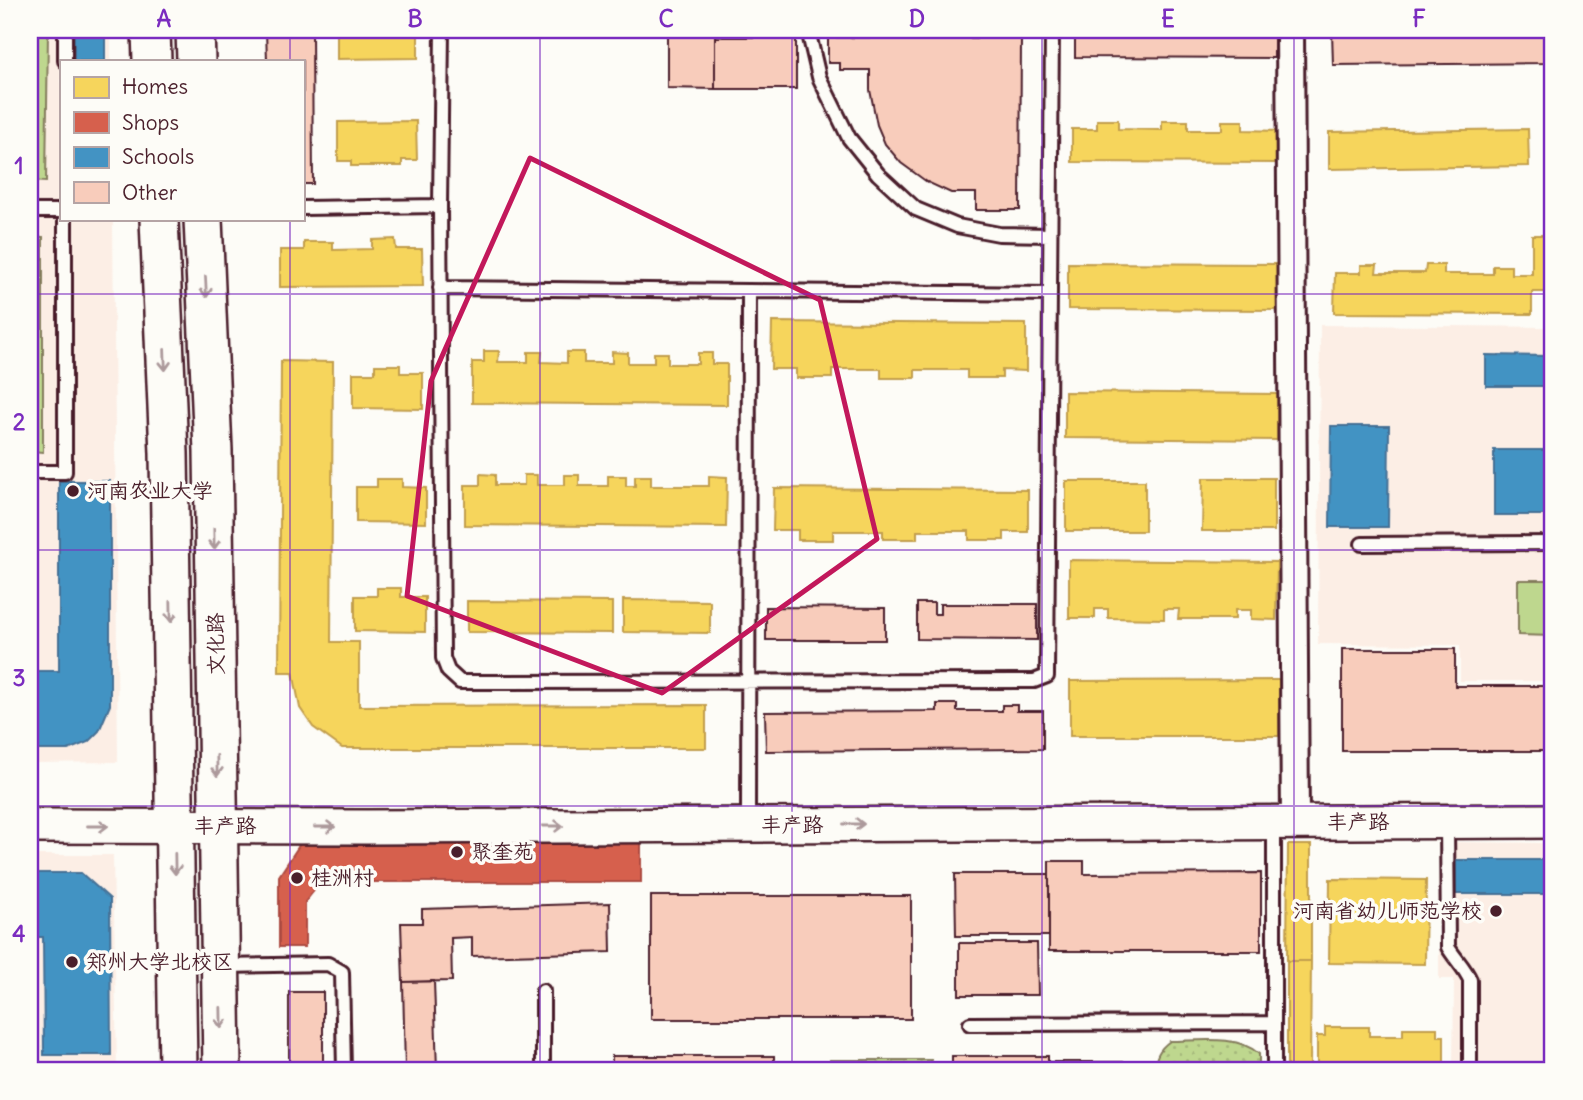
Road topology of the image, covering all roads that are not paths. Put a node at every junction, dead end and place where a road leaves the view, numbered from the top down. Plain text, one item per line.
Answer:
1 (65, 30) edge
2 (151, 30) edge
3 (195, 30) edge
4 (442, 30) edge
5 (808, 30) edge
6 (1052, 30) edge
7 (1290, 30) edge
8 (65, 60) edge
9 (152, 60) edge
10 (196, 60) edge
11 (440, 206) junction
12 (304, 208) edge
13 (30, 211) edge
14 (60, 211) edge
15 (65, 220) edge
16 (159, 220) edge
17 (203, 220) edge
18 (1050, 235) junction
19 (440, 288) junction
20 (749, 291) junction
21 (1050, 294) junction
22 (30, 472) edge
23 (1553, 543) edge
24 (1362, 544) dead end
25 (748, 681) junction
26 (1447, 821) junction
27 (1553, 821) edge
28 (1284, 822) junction
29 (748, 825) junction
30 (30, 826) edge
31 (174, 826) junction
32 (218, 826) junction
33 (220, 966) junction
34 (542, 991) dead end
35 (1273, 1023) junction
36 (970, 1024) dead end
37 (178, 1070) edge
38 (222, 1070) edge
39 (344, 1070) edge
40 (542, 1070) edge
41 (1274, 1070) edge
42 (1470, 1070) edge

1 - 8 lane
2 - 9 main road
3 - 10 main road
4 - 11 lane
5 - 18 lane
6 - 18 lane
7 - 28 street
11 - 12 lane
11 - 19 lane
13 - 14 lane
15 - 22 lane
16 -> 31 main road, 文化路
17 -> 32 main road, 文化路
18 - 21 lane
19 - 20 lane
19 - 25 lane
20 - 21 lane
20 - 25 lane
21 - 25 lane
23 - 24 lane
25 - 29 lane
26 - 27 street, 丰产路
26 - 28 street, 丰产路
26 - 42 lane
29 -> 28 street, 丰产路
28 - 35 lane
32 -> 29 street, 丰产路
30 -> 31 street, 丰产路
31 - 32 street, 丰产路
31 -> 37 main road, 文化路
32 - 33 main road, 文化路
33 -> 38 main road, 文化路
33 - 39 lane
34 - 40 lane
35 - 36 lane
35 - 41 lane

